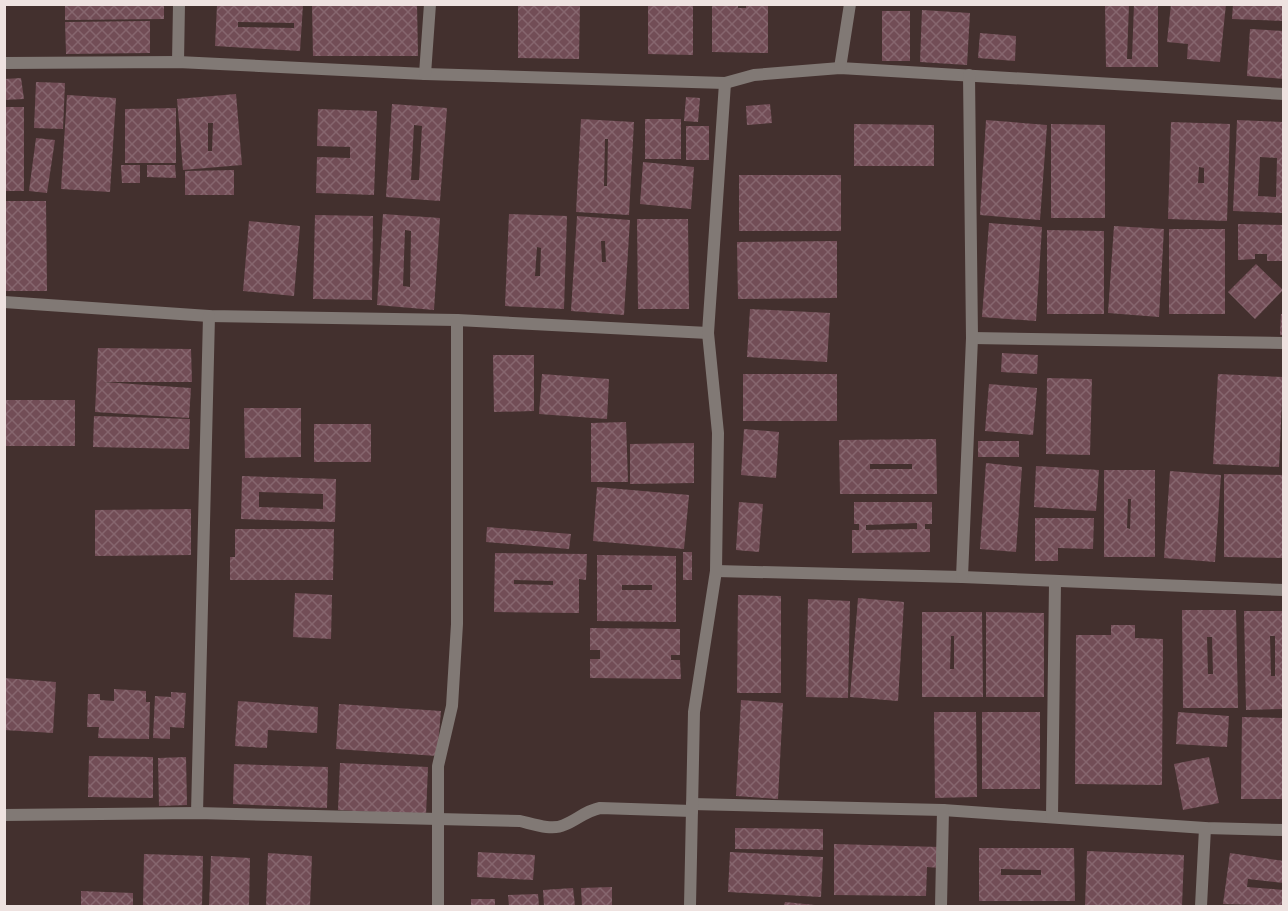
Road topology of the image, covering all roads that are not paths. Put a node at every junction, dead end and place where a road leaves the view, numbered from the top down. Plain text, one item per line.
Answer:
1 (179, 4) edge
2 (430, 4) edge
3 (850, 4) edge
4 (178, 62) junction
5 (4, 63) edge
6 (840, 68) junction
7 (425, 74) junction
8 (969, 75) junction
9 (724, 82) junction
10 (1284, 94) edge
11 (4, 302) edge
12 (209, 316) junction
13 (457, 320) junction
14 (708, 333) junction
15 (972, 338) junction
16 (1284, 343) edge
17 (716, 572) junction
18 (962, 577) junction
19 (1055, 583) junction
20 (1284, 590) edge
21 (692, 808) junction
22 (943, 810) junction
23 (197, 813) junction
24 (4, 815) edge
25 (1052, 817) junction
26 (437, 821) junction
27 (1205, 828) junction
28 (1284, 830) edge
29 (438, 906) edge
30 (690, 906) edge
31 (941, 906) edge
32 (1201, 906) edge

1 - 4 street
2 - 7 street
3 - 6 street
4 - 5 street
4 - 7 street
6 - 8 street
6 - 9 street
7 - 9 street
8 - 10 street
8 - 15 street
9 - 14 street
11 - 12 street
12 - 13 street
12 - 23 street
13 - 14 street
13 - 26 street
14 - 17 street
15 - 16 street
15 - 18 street
17 - 18 street
17 - 21 street
18 - 19 street
19 - 20 street
19 - 25 street
21 - 22 street
21 - 26 street
21 - 30 street
22 - 25 street
22 - 31 street
23 - 24 street
23 - 26 street
25 - 27 street
26 - 29 street
27 - 28 street
27 - 32 street

